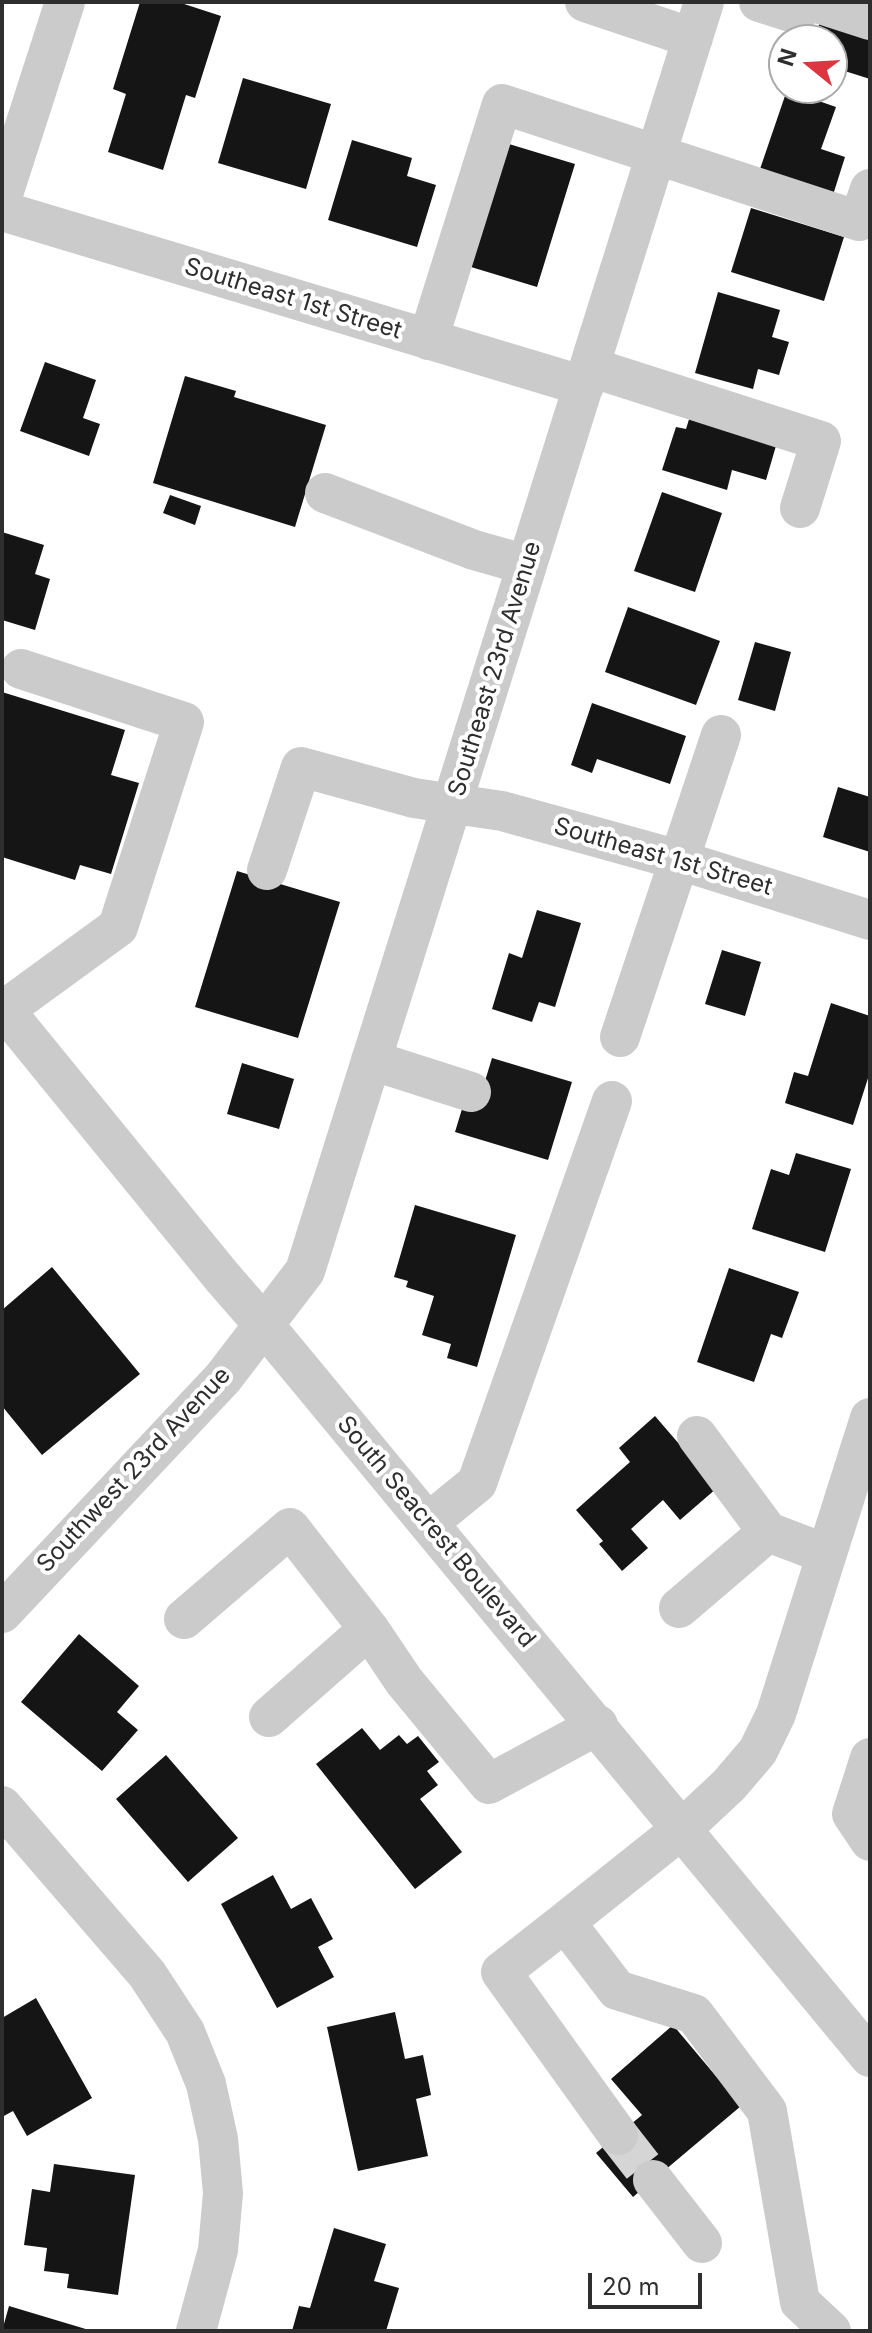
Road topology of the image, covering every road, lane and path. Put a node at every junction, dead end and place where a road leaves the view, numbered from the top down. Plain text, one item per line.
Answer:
1 (65, 2) edge
2 (585, 2) edge
3 (759, 2) edge
4 (801, 2) edge
5 (814, 2) edge
6 (698, 20) edge
7 (870, 20) edge
8 (656, 154) junction
9 (870, 189) edge
10 (2, 197) edge
11 (2, 211) edge
12 (428, 340) junction
13 (587, 377) junction
14 (325, 493) dead end
15 (800, 508) dead end
16 (527, 565) junction
17 (21, 669) dead end
18 (721, 735) dead end
19 (454, 803) junction
20 (679, 860) junction
21 (267, 870) dead end
22 (870, 920) edge
23 (3, 1008) edge
24 (620, 1037) dead end
25 (371, 1060) junction
26 (471, 1092) dead end
27 (612, 1101) dead end
28 (264, 1325) junction
29 (870, 1418) edge
30 (697, 1436) dead end
31 (860, 1482) edge
32 (428, 1523) junction
33 (768, 1532) junction
34 (826, 1554) junction
35 (679, 1608) dead end
36 (2, 1613) edge
37 (184, 1619) dead end
38 (369, 1629) junction
39 (269, 1717) dead end
40 (598, 1725) junction
41 (870, 1758) edge
42 (2, 1806) edge
43 (683, 1828) junction
44 (870, 1841) edge
45 (565, 1922) junction
46 (870, 2057) edge
47 (618, 2135) tunnel mouth
48 (653, 2180) tunnel mouth
49 (702, 2243) dead end
50 (196, 2331) edge
51 (831, 2331) edge

1 - 10 street
2 - 6 street
3 - 4 street
5 - 7 street
6 - 8 street, Southeast 23rd Avenue
8 - 9 street
8 - 12 street
8 - 13 street, Southeast 23rd Avenue
11 - 12 street, Southeast 1st Street
12 - 13 street, Southeast 1st Street
13 - 15 street, Southeast 1st Street
13 - 16 street, Southeast 23rd Avenue
14 - 16 street
16 - 19 street, Southeast 23rd Avenue
17 - 23 street
18 - 20 street
19 - 20 street, Southeast 1st Street
19 - 21 street, Southeast 1st Street
19 - 25 street, Southeast 23rd Avenue
20 - 22 street, Southeast 1st Street
20 - 24 street
23 - 28 street, South Seacrest Boulevard
25 - 26 street
25 - 28 street, Southeast 23rd Avenue
27 - 32 street
28 - 32 street, South Seacrest Boulevard
28 - 36 street, Southwest 23rd Avenue
29 - 31 street
30 - 33 street
31 - 34 street
32 - 40 street, South Seacrest Boulevard
33 - 34 street
33 - 35 street
34 - 43 street
37 - 38 street
38 - 39 street
38 - 40 street
40 - 43 street, South Seacrest Boulevard
41 - 44 street
42 - 50 street
43 - 45 street
43 - 46 street, South Seacrest Boulevard
45 - 47 street
45 - 51 street
48 - 49 street

